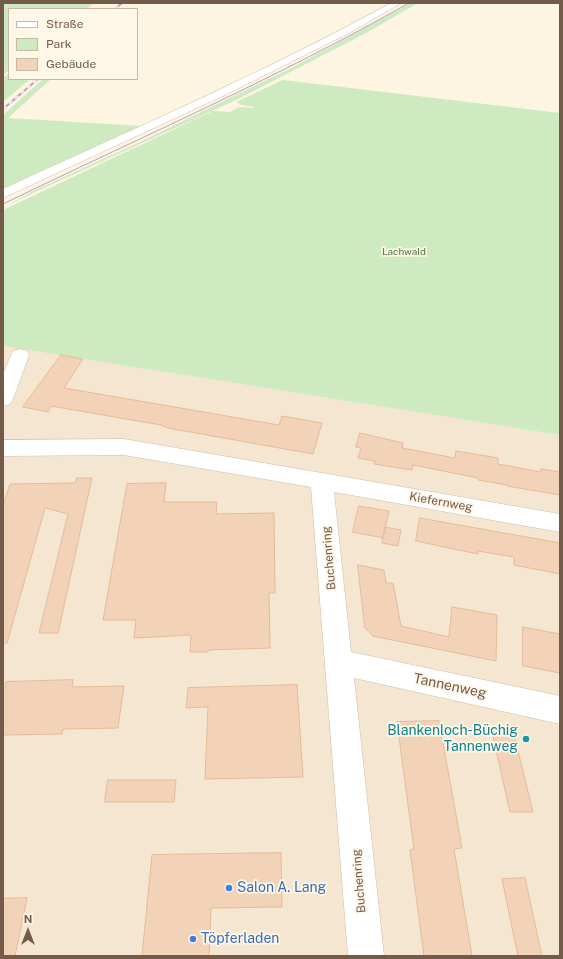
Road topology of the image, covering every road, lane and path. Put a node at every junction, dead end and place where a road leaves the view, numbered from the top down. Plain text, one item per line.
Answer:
1 (397, 3) edge
2 (3, 194) edge
3 (20, 355) dead end
4 (3, 399) edge
5 (3, 448) edge
6 (322, 481) junction
7 (560, 523) edge
8 (340, 662) junction
9 (560, 710) edge
10 (366, 956) edge

1 - 2 street
3 - 4 street
5 - 6 street
6 - 7 street, Kiefernweg
6 - 8 street, Buchenring
8 - 9 street, Tannenweg
8 - 10 street, Buchenring

